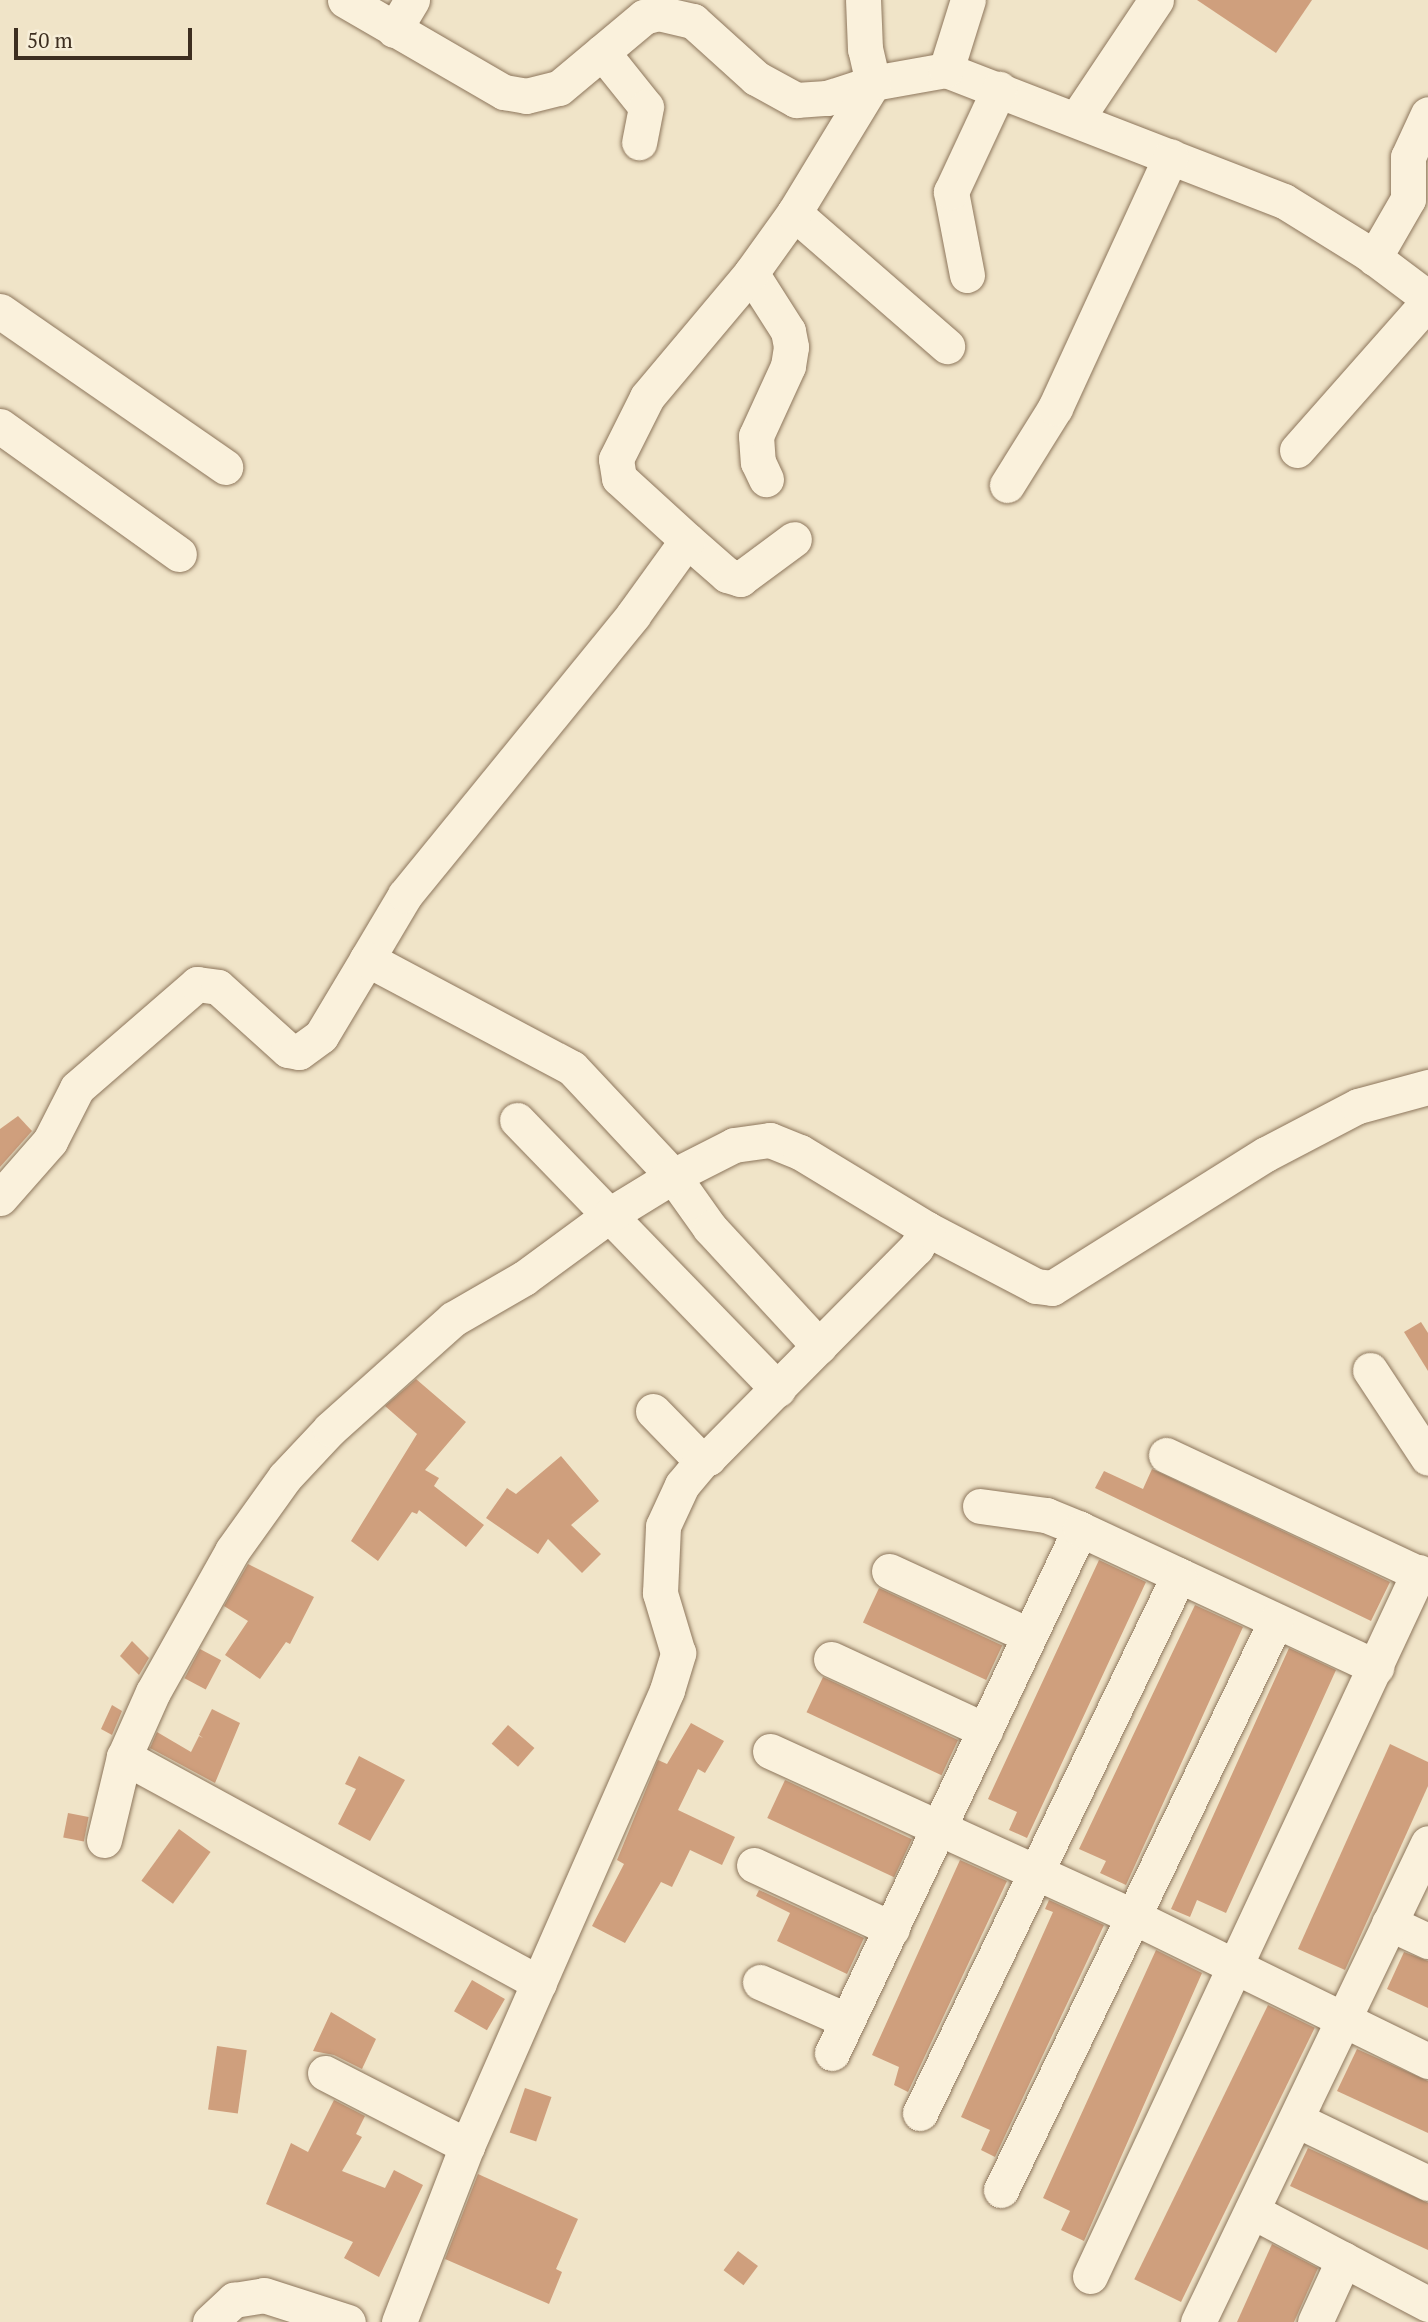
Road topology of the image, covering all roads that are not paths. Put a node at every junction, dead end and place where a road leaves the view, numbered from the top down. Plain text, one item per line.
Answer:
1 (345, 0) edge
2 (412, 0) edge
3 (863, 0) edge
4 (968, 0) edge
5 (1156, 0) edge
6 (394, 30) junction
7 (602, 52) junction
8 (946, 70) junction
9 (873, 83) junction
10 (999, 89) junction
11 (1428, 114) edge
12 (1077, 118) junction
13 (639, 142) dead end
14 (1171, 156) junction
15 (793, 214) junction
16 (1374, 257) junction
17 (751, 273) junction
18 (967, 275) dead end
19 (1428, 300) edge
20 (0, 311) edge
21 (947, 346) dead end
22 (0, 426) edge
23 (1297, 450) dead end
24 (225, 467) dead end
25 (766, 479) dead end
26 (1007, 485) dead end
27 (794, 539) dead end
28 (687, 540) junction
29 (179, 554) dead end
30 (367, 959) junction
31 (1428, 1087) edge
32 (517, 1120) dead end
33 (673, 1176) junction
34 (0, 1198) edge
35 (611, 1214) junction
36 (928, 1229) junction
37 (819, 1346) junction
38 (1370, 1370) dead end
39 (778, 1389) junction
40 (653, 1411) dead end
41 (1166, 1455) dead end
42 (705, 1458) junction
43 (1428, 1458) edge
44 (980, 1506) dead end
45 (1080, 1529) junction
46 (889, 1572) dead end
47 (1179, 1575) junction
48 (1424, 1575) edge
49 (1276, 1621) junction
50 (1028, 1635) junction
51 (831, 1659) dead end
52 (1376, 1667) junction
53 (985, 1730) junction
54 (770, 1751) dead end
55 (124, 1758) junction
56 (939, 1826) junction
57 (104, 1840) dead end
58 (1428, 1843) edge
59 (754, 1865) dead end
60 (1035, 1871) junction
61 (1130, 1915) junction
62 (1389, 1923) junction
63 (892, 1929) junction
64 (1428, 1941) edge
65 (1238, 1969) junction
66 (760, 1982) dead end
67 (539, 1983) junction
68 (846, 2020) junction
69 (1344, 2020) junction
70 (832, 2053) dead end
71 (1428, 2061) edge
72 (325, 2073) dead end
73 (920, 2113) dead end
74 (1297, 2120) junction
75 (467, 2146) junction
76 (1428, 2183) edge
77 (1000, 2190) dead end
78 (1252, 2211) junction
79 (1344, 2259) junction
80 (1090, 2276) dead end
81 (1428, 2304) edge
82 (210, 2322) edge
83 (348, 2322) edge
84 (399, 2322) edge
85 (1198, 2322) edge
86 (1315, 2322) edge

1 - 6 street
2 - 6 street
3 - 9 street
4 - 8 street
5 - 12 street
6 - 7 street
7 - 9 street
7 - 13 street
8 - 9 street
8 - 10 street
9 - 15 street
10 - 12 street
10 - 18 street
11 - 16 street
12 - 14 street
14 - 16 street
14 - 26 street
15 - 17 street
15 - 21 street
16 - 19 street
17 - 25 street
17 - 28 street
19 - 23 street
20 - 24 street
22 - 29 street
27 - 28 street
28 - 30 street
30 - 33 street
30 - 34 street
31 - 36 street
32 - 35 street
33 - 35 street
33 - 36 street
33 - 37 street
35 - 39 street
35 - 55 street
36 - 37 street
37 - 39 street
38 - 43 street
39 - 42 street
40 - 42 street
41 - 48 street
42 - 67 street
44 - 45 street
45 - 47 street
45 - 50 street
46 - 50 street
47 - 49 street
47 - 60 street
48 - 52 street
49 - 52 street
49 - 61 street
50 - 53 street
51 - 53 street
52 - 65 street
53 - 56 street
54 - 56 street
55 - 57 street
55 - 67 street
56 - 60 street
56 - 63 street
58 - 62 street
59 - 63 street
60 - 61 street
60 - 73 street
61 - 65 street
61 - 77 street
62 - 64 street
62 - 69 street
63 - 68 street
65 - 69 street
65 - 80 street
66 - 68 street
67 - 75 street
68 - 70 street
69 - 71 street
69 - 74 street
72 - 75 street
74 - 76 street
74 - 78 street
75 - 84 street
78 - 79 street
78 - 85 street
79 - 81 street
79 - 86 street
82 - 83 street

